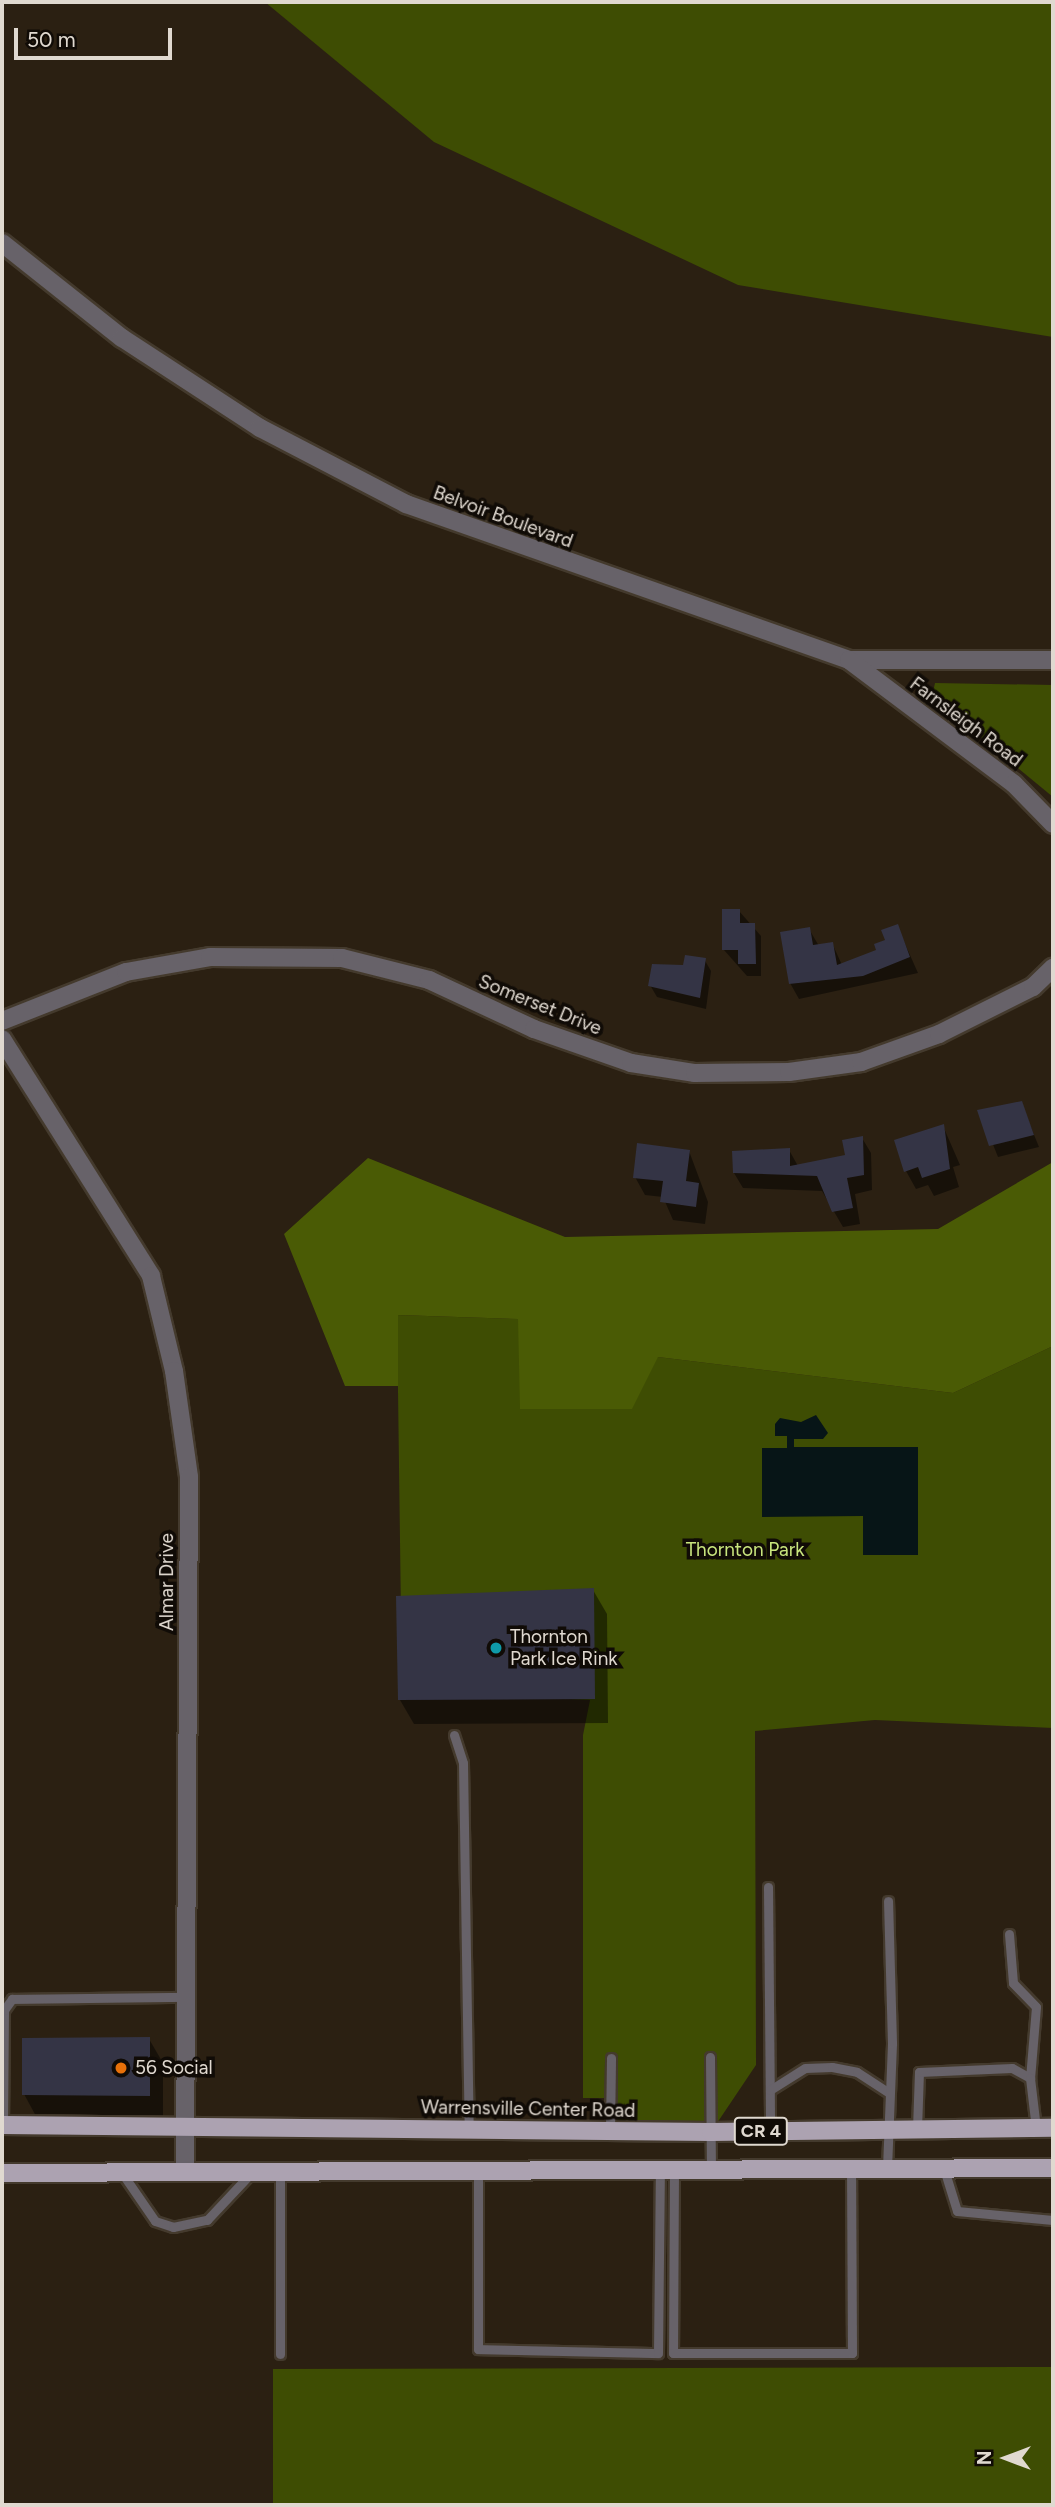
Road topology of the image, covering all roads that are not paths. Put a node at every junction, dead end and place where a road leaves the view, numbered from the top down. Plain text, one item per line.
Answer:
1 (2, 243) edge
2 (849, 660) junction
3 (1053, 660) edge
4 (1053, 824) edge
5 (1053, 968) edge
6 (2, 1021) edge
7 (2, 1039) edge
8 (454, 1735) dead end
9 (768, 1887) dead end
10 (888, 1901) dead end
11 (1009, 1934) dead end
12 (186, 1997) junction
13 (710, 2057) dead end
14 (611, 2058) dead end
15 (1030, 2078) junction
16 (770, 2090) junction
17 (889, 2093) junction
18 (2, 2125) edge
19 (185, 2127) junction
20 (1044, 2128) edge
21 (887, 2129) junction
22 (917, 2129) junction
23 (468, 2130) junction
24 (610, 2131) junction
25 (771, 2131) junction
26 (711, 2132) junction
27 (887, 2168) junction
28 (1053, 2168) edge
29 (711, 2169) junction
30 (851, 2169) junction
31 (944, 2169) junction
32 (478, 2170) junction
33 (667, 2170) junction
34 (185, 2171) junction
35 (252, 2171) junction
36 (280, 2171) junction
37 (121, 2172) junction
38 (2, 2173) edge
39 (1053, 2221) edge
40 (280, 2354) dead end

1 - 2 street, Belvoir Boulevard
2 - 3 street, Belvoir Boulevard
2 - 4 street, Farnsleigh Road
5 - 6 street, Somerset Drive
7 - 12 street, Almar Drive
8 - 23 lane
9 - 16 lane
10 - 17 lane
11 - 15 lane
12 - 18 lane
12 - 19 street, Almar Drive
13 - 26 lane
14 - 24 lane
15 - 20 lane
15 - 22 lane
16 - 17 lane
16 - 25 lane
17 - 21 lane
18 - 19 main road, Warrensville Center Road / CR 4
19 - 23 main road, Warrensville Center Road / CR 4
19 - 34 street, Almar Drive
20 - 22 main road, Warrensville Center Road / CR 4
21 - 22 main road, Warrensville Center Road / CR 4
21 - 25 main road, Warrensville Center Road / CR 4
21 - 27 lane
23 - 24 main road, Warrensville Center Road / CR 4
24 - 26 main road, Warrensville Center Road / CR 4
25 - 26 main road, Warrensville Center Road / CR 4
26 - 29 lane
27 - 30 main road
27 - 31 main road
28 - 31 main road
29 - 30 main road
29 - 33 main road
30 - 33 lane
31 - 39 lane
32 - 33 main road
32 - 33 lane
32 - 36 main road
34 - 35 main road
34 - 37 main road
35 - 36 main road
35 - 37 lane
36 - 40 lane
37 - 38 main road

